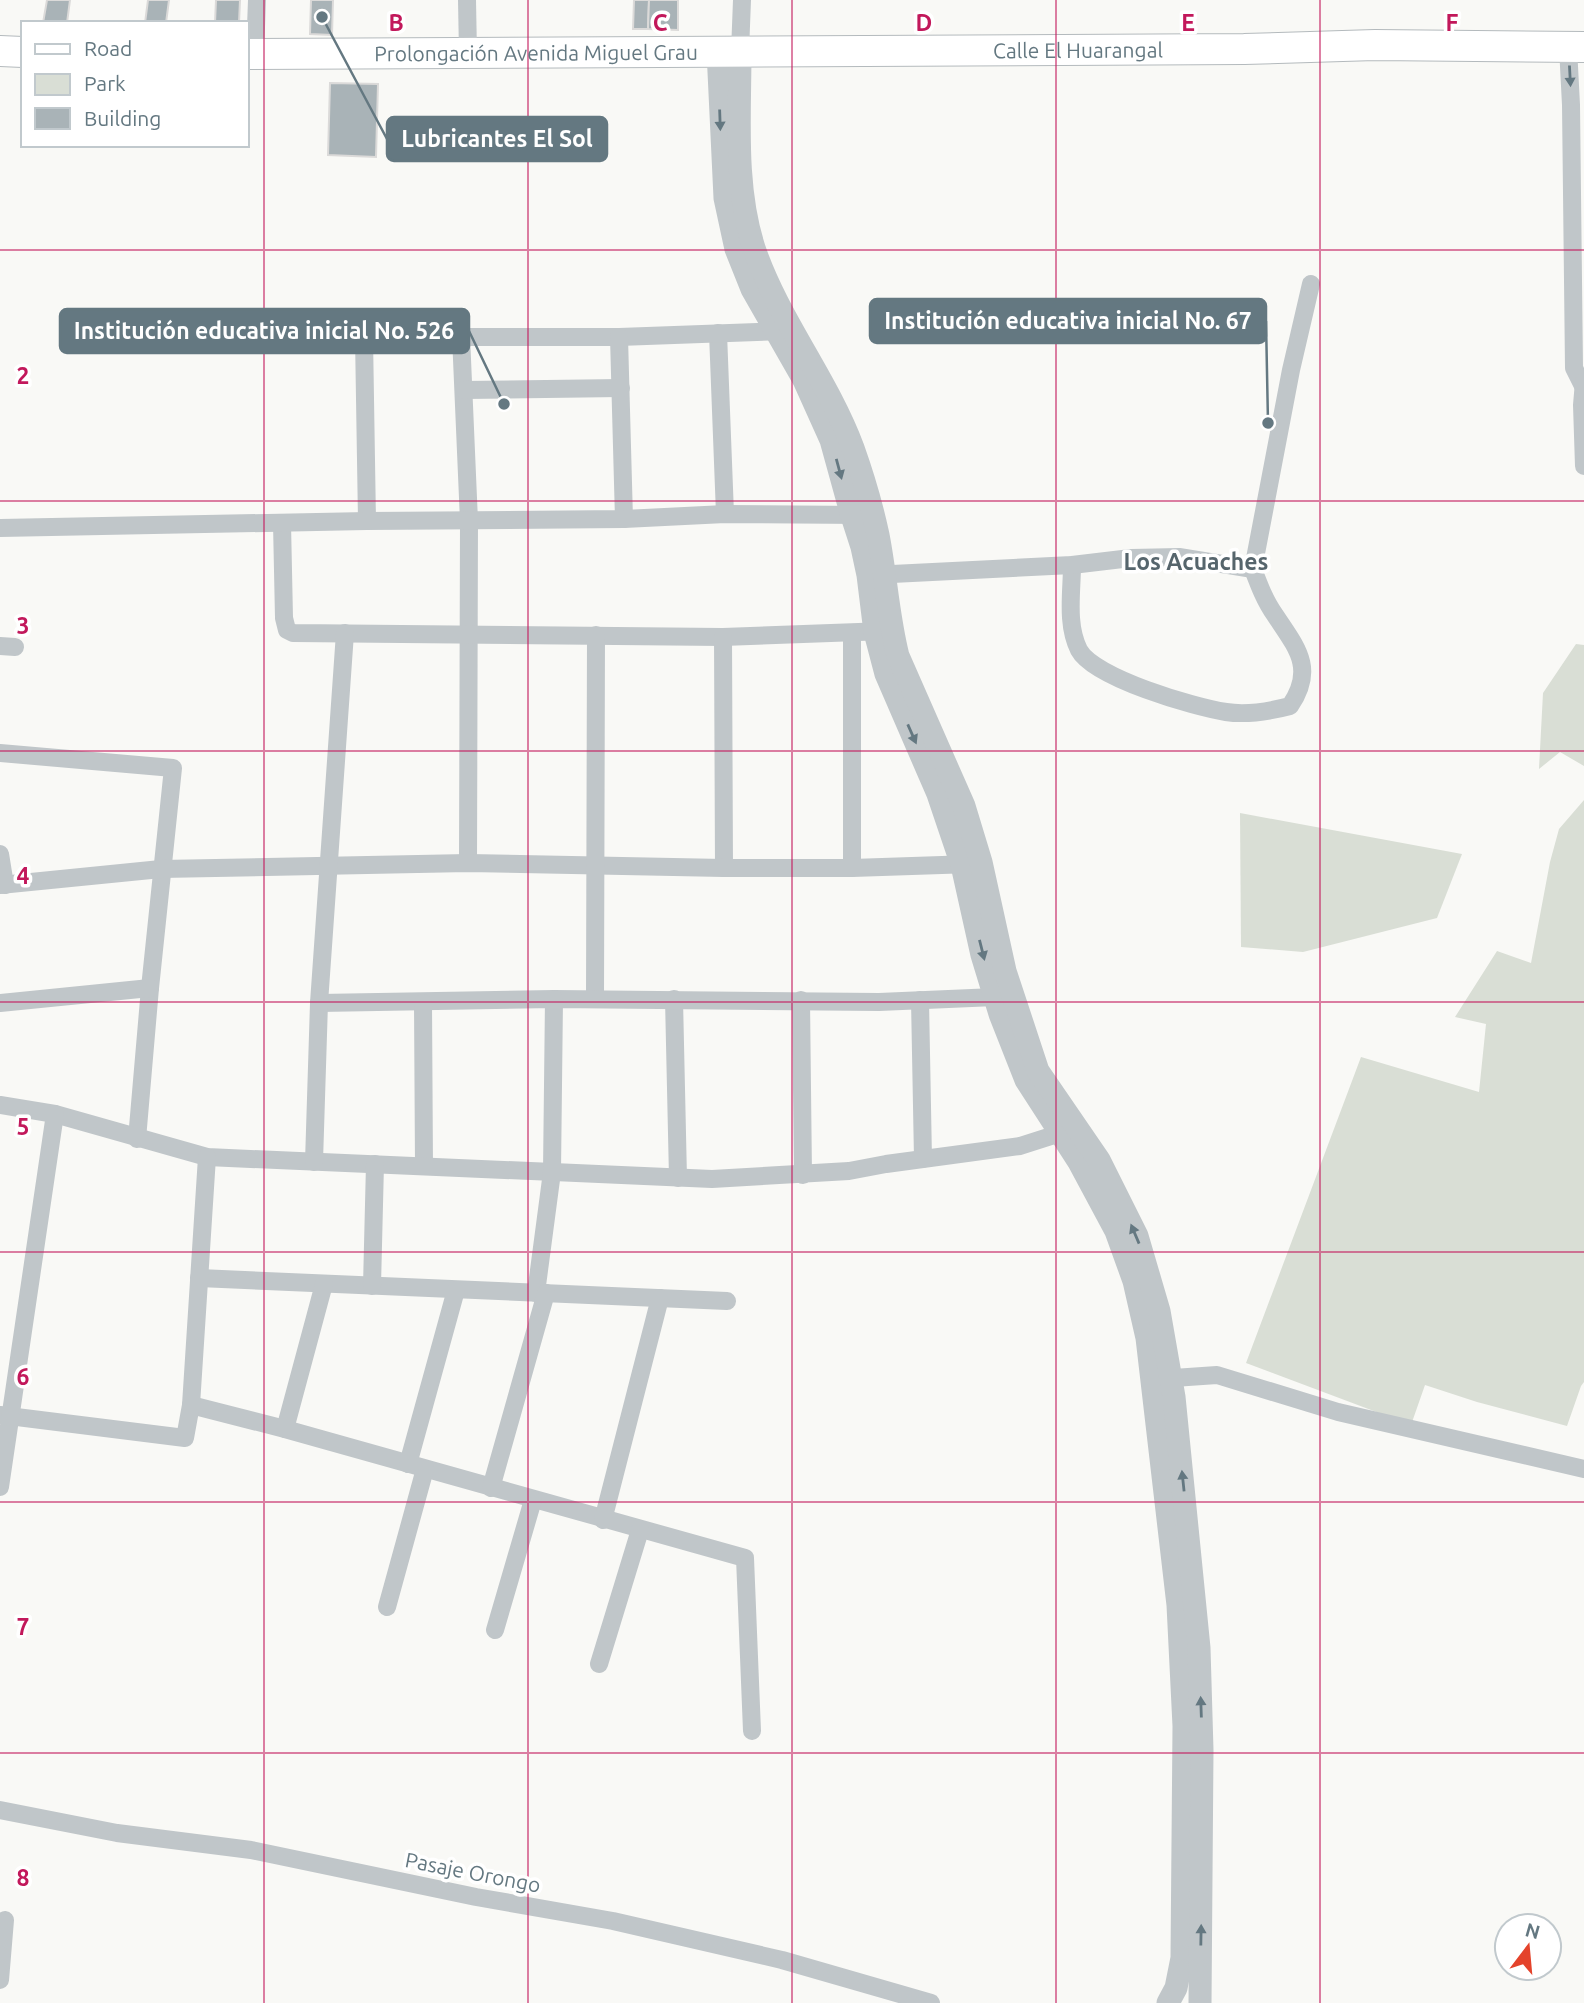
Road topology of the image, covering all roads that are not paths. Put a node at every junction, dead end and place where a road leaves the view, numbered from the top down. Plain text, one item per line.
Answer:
1 (257, 0) edge
2 (467, 0) edge
3 (742, 0) edge
4 (1576, 47) edge
5 (0, 51) edge
6 (21, 52) edge
7 (729, 52) junction
8 (468, 53) junction
9 (251, 54) edge
10 (1311, 284) dead end
11 (786, 331) junction
12 (718, 333) junction
13 (461, 336) junction
14 (342, 337) dead end
15 (364, 337) junction
16 (619, 337) junction
17 (1583, 384) edge
18 (621, 388) junction
19 (464, 390) junction
20 (1583, 405) edge
21 (1584, 466) edge
22 (725, 514) junction
23 (862, 516) junction
24 (624, 519) junction
25 (367, 521) junction
26 (469, 521) junction
27 (282, 523) junction
28 (0, 528) edge
29 (1072, 565) junction
30 (1253, 569) junction
31 (876, 575) junction
32 (873, 632) junction
33 (345, 633) junction
34 (468, 634) junction
35 (596, 635) junction
36 (723, 637) junction
37 (0, 752) edge
38 (0, 854) edge
39 (468, 863) junction
40 (971, 864) junction
41 (327, 867) junction
42 (594, 867) junction
43 (724, 868) junction
44 (852, 868) junction
45 (162, 869) junction
46 (2, 885) edge
47 (150, 988) junction
48 (995, 997) junction
49 (554, 999) junction
50 (595, 999) junction
51 (674, 999) junction
52 (802, 1000) junction
53 (920, 1000) junction
54 (0, 1003) edge
55 (319, 1003) junction
56 (423, 1003) junction
57 (0, 1105) edge
58 (55, 1114) junction
59 (1069, 1131) junction
60 (137, 1139) junction
61 (207, 1157) junction
62 (923, 1159) junction
63 (314, 1162) junction
64 (375, 1164) junction
65 (424, 1166) junction
66 (552, 1172) junction
67 (803, 1175) junction
68 (678, 1178) junction
69 (199, 1278) junction
70 (324, 1284) junction
71 (372, 1286) junction
72 (456, 1290) junction
73 (541, 1293) junction
74 (660, 1298) junction
75 (727, 1301) dead end
76 (1161, 1378) junction
77 (191, 1405) junction
78 (5, 1416) edge
79 (285, 1429) junction
80 (416, 1466) junction
81 (1584, 1469) edge
82 (0, 1487) edge
83 (491, 1488) junction
84 (533, 1500) junction
85 (603, 1520) junction
86 (640, 1530) junction
87 (387, 1607) dead end
88 (495, 1630) dead end
89 (599, 1664) dead end
90 (752, 1731) dead end
91 (0, 1810) edge
92 (5, 1920) dead end
93 (0, 1980) edge
94 (931, 2003) edge
95 (1168, 2003) edge
96 (1199, 2003) edge

1 - 9 street
2 - 8 street
3 - 7 street
4 - 7 main road, Calle El Huarangal
4 -> 17 street
5 - 6 main road
7 - 8 main road, Prolongación Avenida Miguel Grau
7 - 11 street
8 - 9 main road, Prolongación Avenida Miguel Grau
10 - 30 street
11 - 12 street
11 - 23 street
12 - 16 street
12 - 22 street
13 - 15 street
13 - 16 street
13 - 19 street
14 - 15 street
15 - 25 street
16 - 18 street
17 - 20 street
18 - 19 street
18 - 24 street
19 - 26 street
20 - 21 street
22 - 23 street
22 - 24 street
23 - 31 street
24 - 26 street
25 - 26 street
25 - 27 street
26 - 34 street
27 - 28 street
27 - 33 street
29 - 30 street
29 - 30 street
29 - 31 street
31 - 32 street
32 - 36 street
32 - 40 street
32 - 44 street
33 - 34 street
33 - 41 street
34 - 35 street
34 - 39 street
35 - 36 street
35 - 42 street
36 - 43 street
37 - 45 street
38 - 46 street
39 - 41 street
39 - 42 street
40 - 44 street
40 -> 48 street
40 - 59 street
41 - 45 street
41 - 55 street
42 - 43 street
42 - 50 street
43 - 44 street
45 - 46 street
45 - 47 street
47 - 54 street
47 - 60 street
48 - 53 street
48 - 59 street
49 - 50 street
49 - 56 street
49 - 66 street
50 - 51 street
51 - 52 street
51 - 68 street
52 - 53 street
52 - 67 street
53 - 62 street
55 - 56 street
55 - 63 street
56 - 65 street
57 - 58 street
58 - 60 street
58 - 78 street
59 - 62 street
59 - 76 street
60 - 61 street
61 - 63 street
61 - 69 street
62 - 67 street
63 - 64 street
64 - 65 street
64 - 71 street
65 - 66 street
66 - 68 street
66 - 73 street
67 - 68 street
69 - 70 street
69 - 77 street
70 - 71 street
70 - 79 street
71 - 72 street
72 - 73 street
72 - 80 street
73 - 74 street
73 - 83 street
74 - 75 street
74 - 85 street
76 - 81 street
76 - 95 street
96 -> 76 street
77 - 78 street
77 - 79 street
78 - 82 street
79 - 80 street
80 - 83 street
80 - 87 street
83 - 84 street
84 - 85 street
84 - 88 street
85 - 86 street
86 - 89 street
86 - 90 street
91 - 94 street, Pasaje Orongo
92 - 93 street

